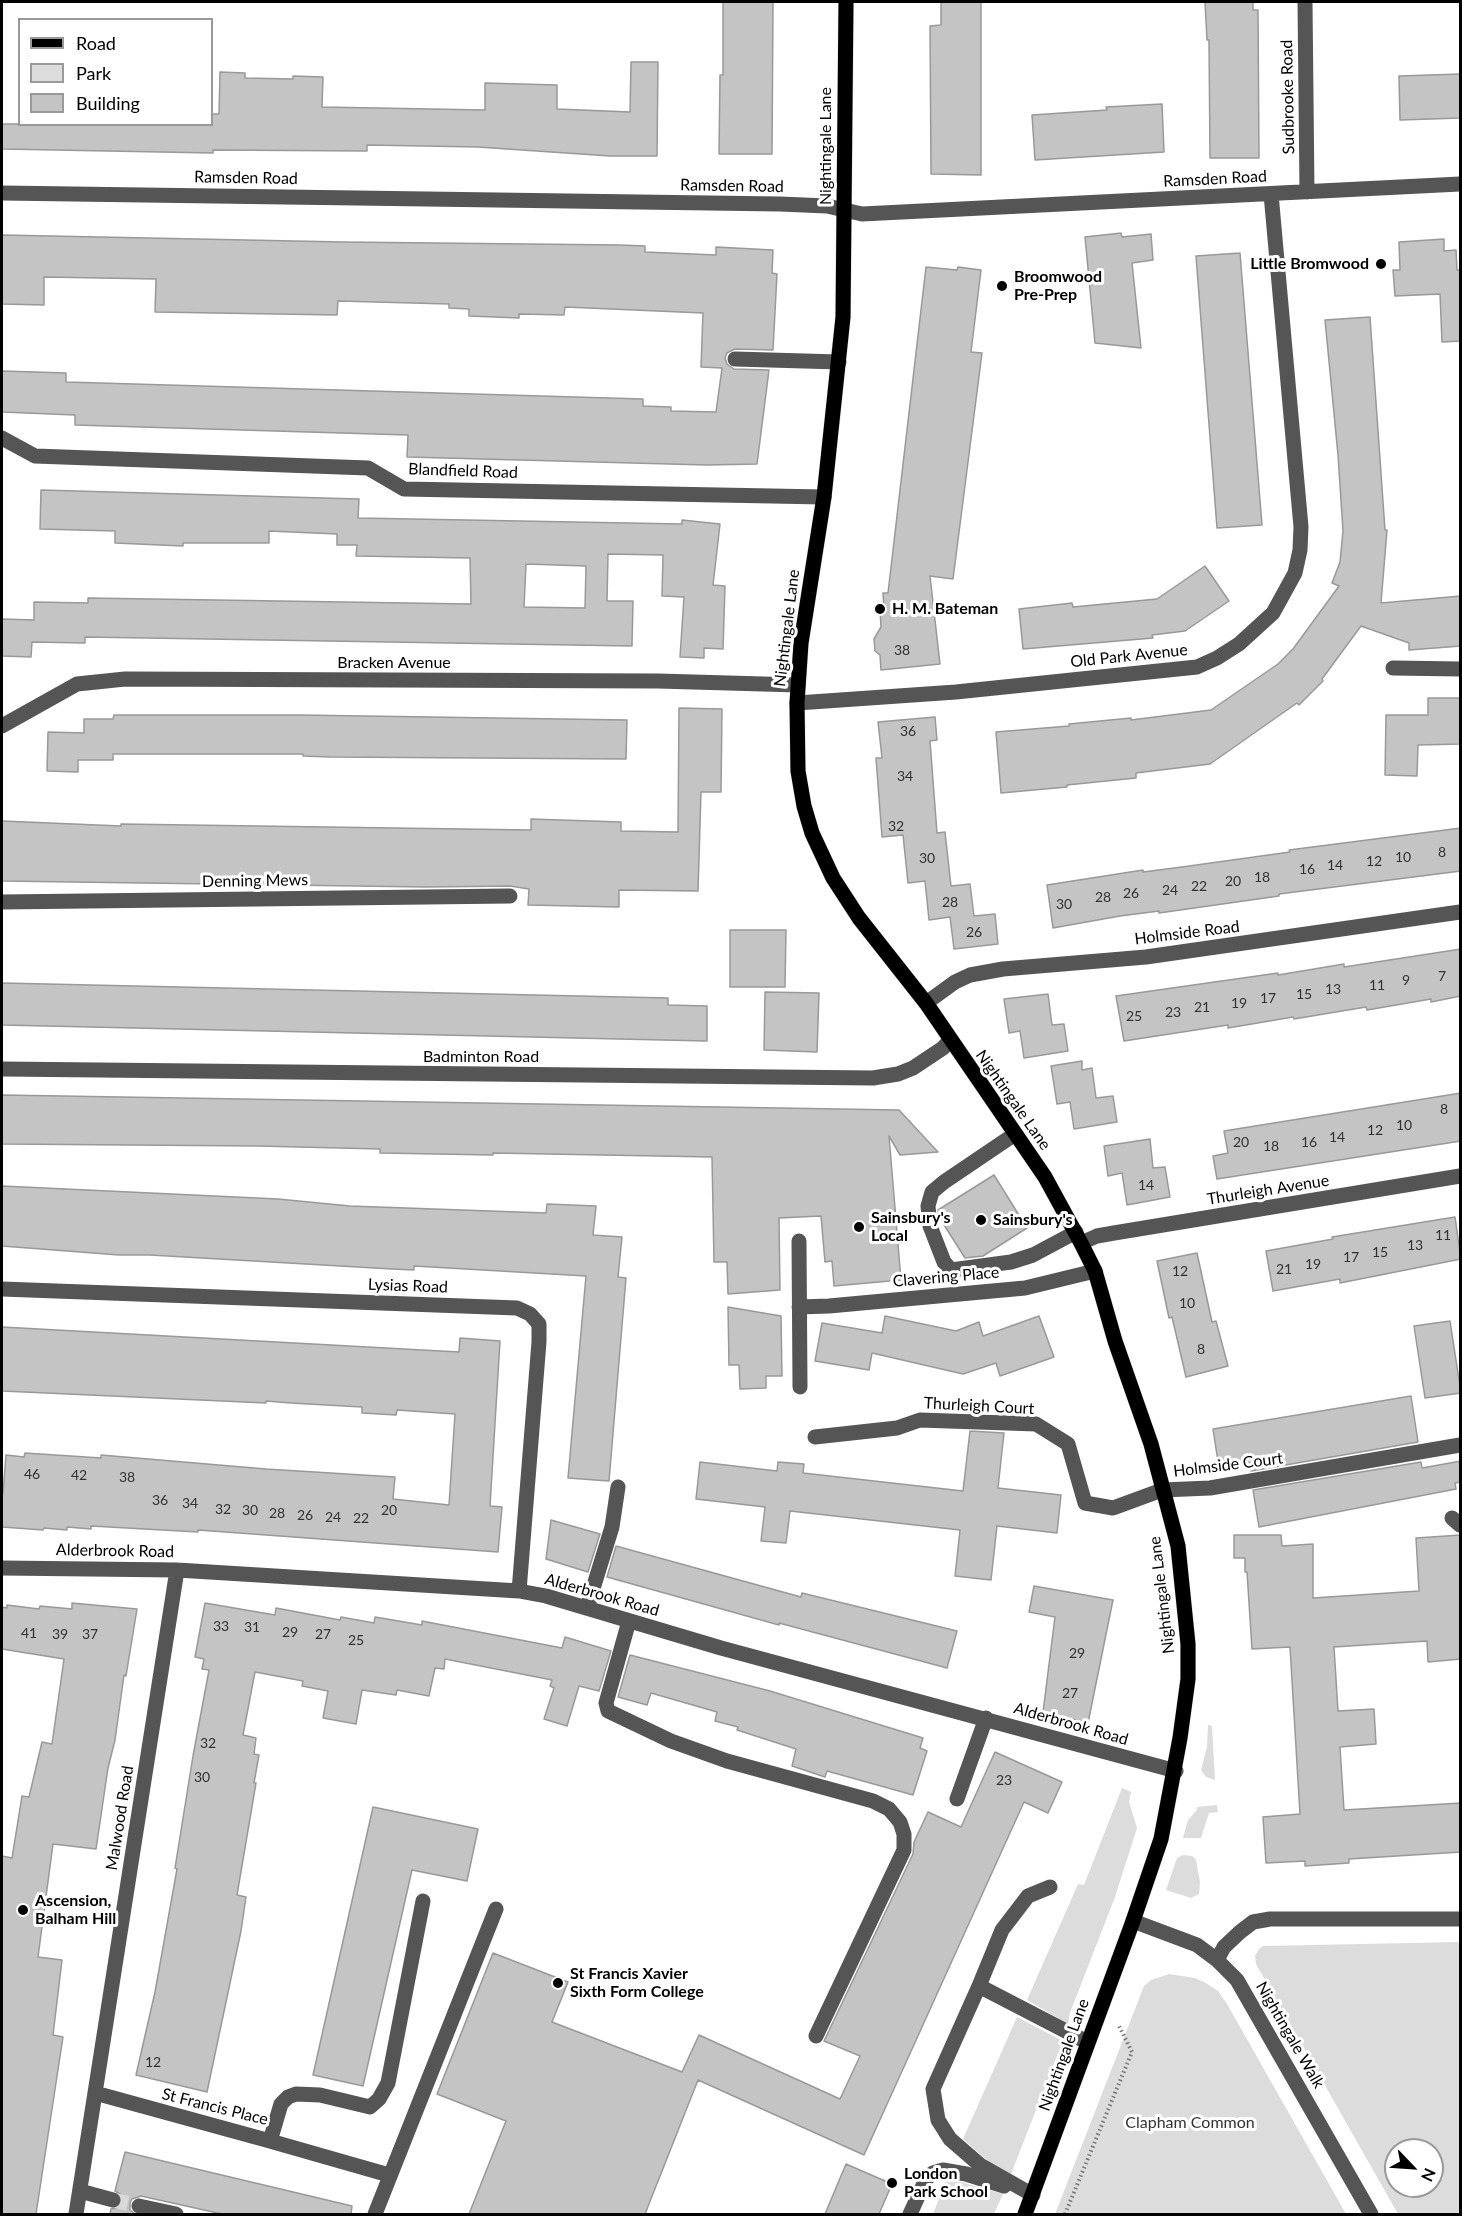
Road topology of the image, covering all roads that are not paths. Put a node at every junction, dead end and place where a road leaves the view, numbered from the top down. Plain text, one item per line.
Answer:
1 (846, 2) edge
2 (1305, 2) edge
3 (1461, 184) edge
4 (1307, 192) junction
5 (2, 193) edge
6 (1271, 194) junction
7 (843, 210) junction
8 (735, 359) dead end
9 (838, 362) junction
10 (2, 438) edge
11 (824, 497) junction
12 (1393, 668) dead end
13 (1461, 669) edge
14 (798, 685) junction
15 (797, 703) junction
16 (2, 726) edge
17 (510, 896) dead end
18 (2, 902) edge
19 (1461, 912) edge
20 (926, 1003) junction
21 (950, 1040) junction
22 (2, 1069) edge
23 (1015, 1134) junction
24 (1461, 1176) edge
25 (1078, 1237) junction
26 (799, 1241) dead end
27 (1095, 1271) junction
28 (2, 1289) edge
29 (799, 1307) junction
30 (800, 1387) dead end
31 (815, 1437) dead end
32 (1461, 1445) edge
33 (618, 1487) dead end
34 (1162, 1490) junction
35 (2, 1568) edge
36 (177, 1570) junction
37 (519, 1591) junction
38 (587, 1608) junction
39 (629, 1621) junction
40 (986, 1718) junction
41 (1176, 1771) junction
42 (957, 1799) dead end
43 (1050, 1887) dead end
44 (423, 1901) dead end
45 (496, 1909) dead end
46 (1461, 1919) edge
47 (1133, 1921) junction
48 (1217, 1960) junction
49 (979, 1986) junction
50 (816, 2036) dead end
51 (1087, 2042) junction
52 (95, 2093) junction
53 (270, 2141) junction
54 (389, 2175) junction
55 (80, 2191) junction
56 (1033, 2195) junction
57 (113, 2200) tunnel mouth
58 (139, 2206) tunnel mouth
59 (76, 2214) edge
60 (176, 2214) edge
61 (375, 2214) edge
62 (910, 2214) edge
63 (1025, 2214) edge
64 (1371, 2214) edge

1 - 7 main road, Nightingale Lane
2 - 4 street, Sudbrooke Road
3 - 4 street, Ramsden Road
4 - 6 street, Ramsden Road
5 - 7 street, Ramsden Road
6 - 7 street, Ramsden Road
6 - 15 street, Old Park Avenue
7 - 9 main road, Nightingale Lane
8 - 9 street
9 - 11 main road, Nightingale Lane
10 - 11 street, Blandfield Road
11 - 14 main road, Nightingale Lane
12 - 13 street
14 - 15 main road, Nightingale Lane
14 - 16 street, Bracken Avenue
15 - 20 main road, Nightingale Lane
17 - 18 street, Denning Mews
19 - 20 street, Holmside Road
20 - 21 main road, Nightingale Lane
21 - 22 street, Badminton Road
21 - 23 main road, Nightingale Lane
23 - 25 main road, Nightingale Lane
23 - 25 street, Thurleigh Avenue
24 - 25 street, Thurleigh Avenue
25 - 27 main road, Nightingale Lane
26 - 29 street
27 - 29 street, Clavering Place
27 - 34 main road, Nightingale Lane
28 - 37 street, Lysias Road
29 - 30 street
31 - 34 street, Thurleigh Court
32 - 34 street, Holmside Court
33 - 38 street
34 - 41 main road, Nightingale Lane
35 - 36 street, Alderbrook Road
36 - 37 street, Alderbrook Road
36 - 52 street, Malwood Road
37 - 38 street, Alderbrook Road
38 - 39 street, Alderbrook Road
39 - 40 street, Alderbrook Road
39 - 50 street
40 - 41 street, Alderbrook Road
40 - 42 street
41 - 47 main road, Nightingale Lane
43 - 49 street
44 - 53 street, St Francis Place
45 - 54 street
46 - 48 street
47 - 48 street, Nightingale Walk
47 - 51 main road, Nightingale Lane
48 - 64 street, Nightingale Walk
49 - 51 street
49 - 56 street
51 - 56 main road, Nightingale Lane
52 - 53 street, St Francis Place
52 - 55 street, Malwood Road
53 - 54 street
54 - 61 street
55 - 57 street
55 - 59 street, Malwood Road
56 - 62 street
56 - 63 main road, Nightingale Lane
58 - 60 street

